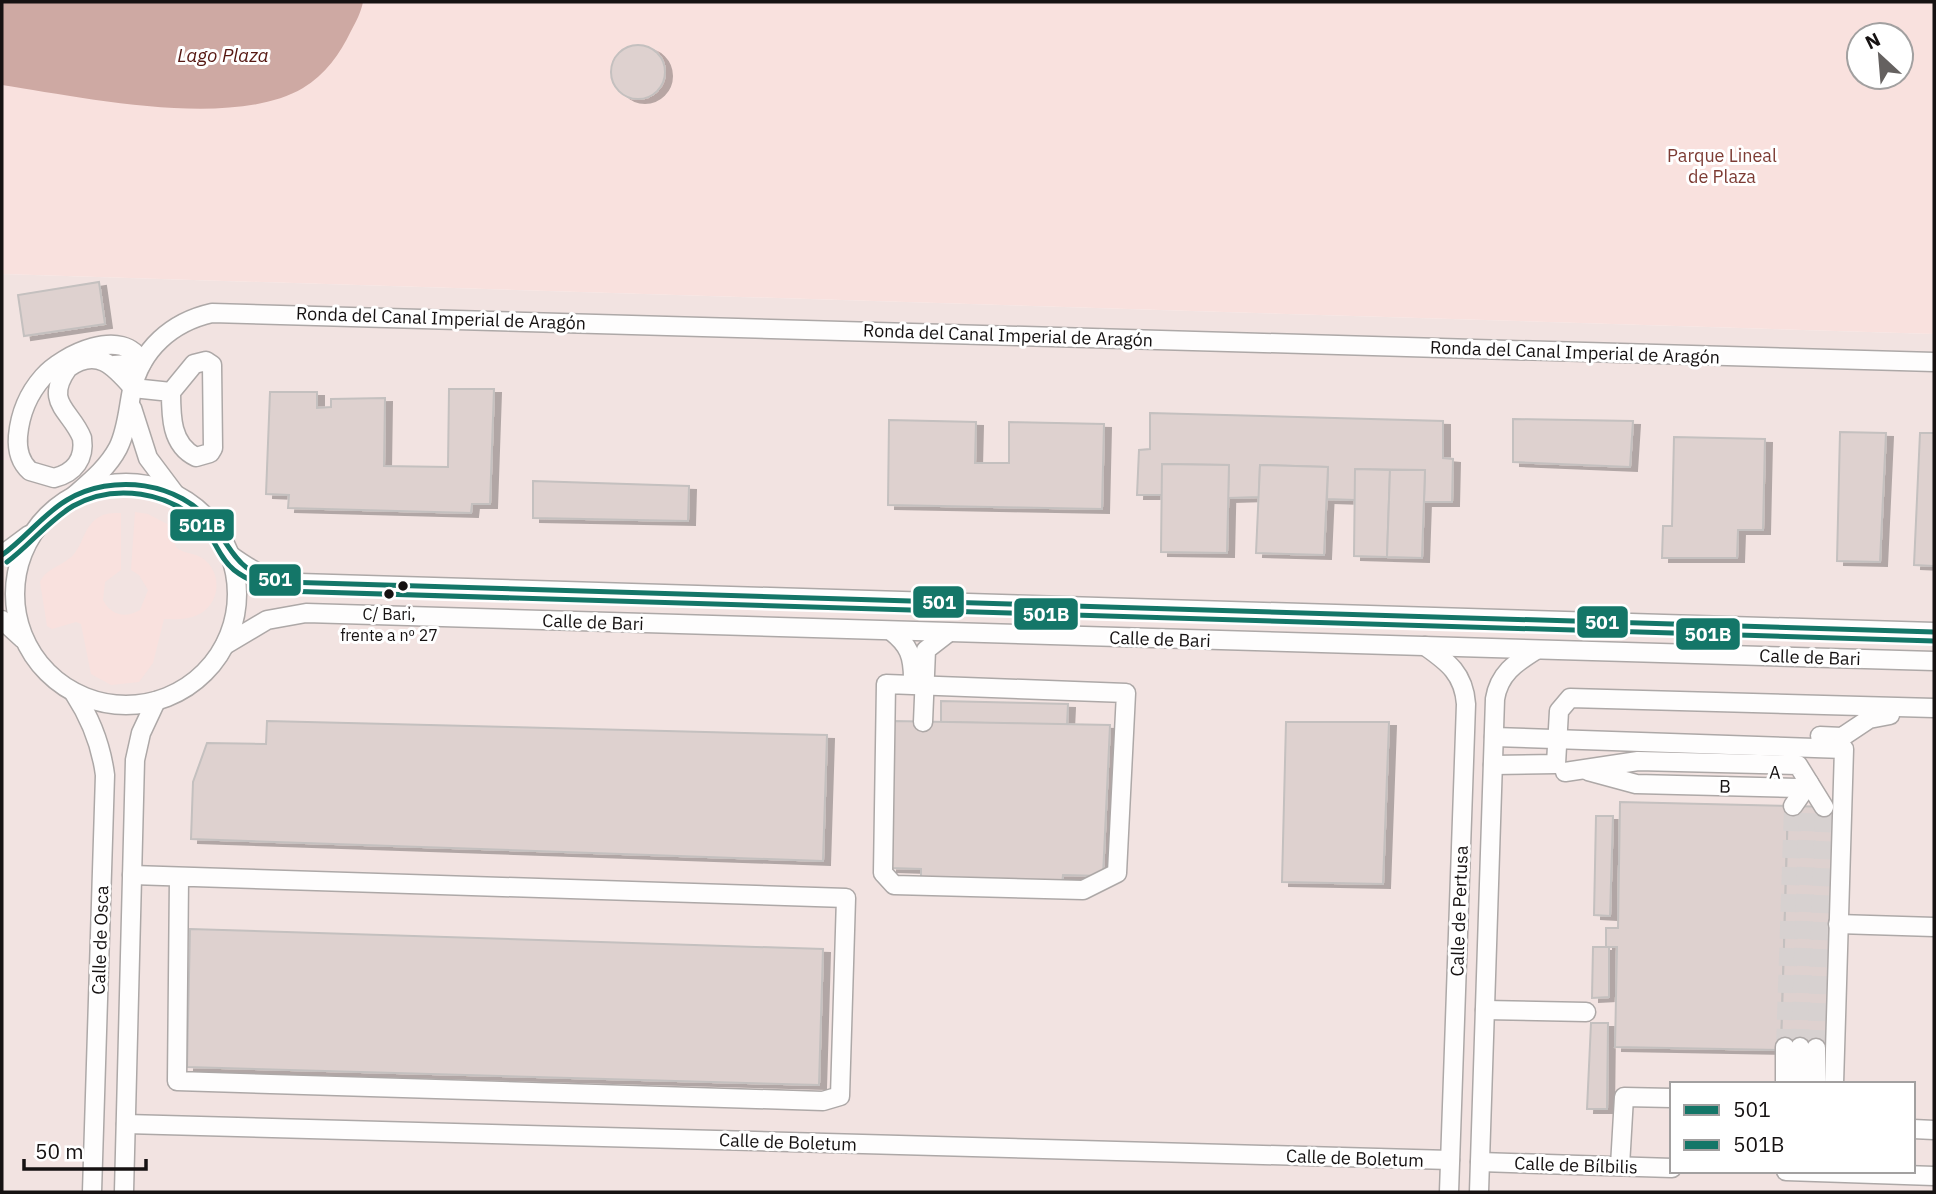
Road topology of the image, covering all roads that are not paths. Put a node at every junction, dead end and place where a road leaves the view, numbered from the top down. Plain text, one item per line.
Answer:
1 (160, 339) junction
2 (122, 346) junction
3 (1934, 362) edge
4 (142, 363) junction
5 (114, 365) junction
6 (171, 393) junction
7 (132, 395) junction
8 (75, 495) junction
9 (176, 495) junction
10 (34, 531) junction
11 (2, 555) edge
12 (230, 555) junction
13 (2, 620) edge
14 (891, 631) junction
15 (948, 632) junction
16 (1934, 632) edge
17 (23, 639) junction
18 (225, 645) junction
19 (1425, 646) junction
20 (1537, 649) junction
21 (1934, 661) edge
22 (918, 685) junction
23 (74, 694) junction
24 (156, 701) junction
25 (1934, 708) edge
26 (1934, 716) edge
27 (918, 722) dead end
28 (1494, 733) junction
29 (1562, 736) junction
30 (1566, 768) junction
31 (1493, 769) junction
32 (1810, 783) junction
33 (132, 875) junction
34 (179, 878) junction
35 (1934, 917) edge
36 (1838, 919) junction
37 (1934, 927) edge
38 (1485, 1005) junction
39 (1586, 1007) dead end
40 (1801, 1047) junction
41 (1786, 1082) edge
42 (1793, 1082) edge
43 (1800, 1082) edge
44 (1808, 1082) edge
45 (1815, 1082) edge
46 (1834, 1082) edge
47 (1670, 1098) edge
48 (127, 1124) junction
49 (1915, 1129) edge
50 (1934, 1130) edge
51 (1915, 1138) edge
52 (1934, 1139) edge
53 (1450, 1160) junction
54 (1480, 1162) junction
55 (1620, 1166) junction
56 (1670, 1168) edge
57 (1849, 1173) edge
58 (1934, 1176) edge
59 (92, 1192) edge
60 (124, 1192) edge
61 (1449, 1192) edge
62 (1479, 1192) edge

1 - 2 street
1 - 3 street, Ronda del Canal Imperial de Aragón
1 - 4 street, Ronda del Canal Imperial de Aragón
2 - 4 street
2 - 5 street
4 - 5 street
4 - 7 street, Ronda del Canal Imperial de Aragón
5 - 7 street
6 - 6 street
6 - 7 street
7 - 8 street, Ronda del Canal Imperial de Aragón
7 - 9 street
8 - 9 street
8 - 10 street
9 - 12 street
10 - 11 street
10 - 17 street
12 - 16 street, Calle de Bari
12 - 18 street
13 - 17 street
14 - 15 street, Calle de Bari
14 - 18 street, Calle de Bari
14 - 22 street
15 - 19 street, Calle de Bari
15 - 22 street
17 - 23 street
18 - 24 street
19 - 20 street, Calle de Bari
19 - 53 street, Calle de Pertusa
20 - 21 street, Calle de Bari
20 - 28 street, Calle de Pertusa
22 - 22 street
22 - 27 street
23 - 24 street
23 - 59 street, Calle de Osca
24 - 33 street, Calle de Osca
25 - 29 street
26 - 29 street
28 - 29 street
28 - 31 street, Calle de Pertusa
29 - 30 street
29 - 36 street
30 - 31 street
30 - 32 street, A
31 - 38 street, Calle de Pertusa
32 - 32 street
33 - 34 street
33 - 48 street, Calle de Osca
34 - 34 street
35 - 36 street
36 - 37 street
36 - 46 street
38 - 39 street
38 - 54 street, Calle de Pertusa
40 - 41 street
40 - 42 street
40 - 43 street
40 - 44 street
40 - 45 street
47 - 55 street
48 - 53 street, Calle de Boletum
48 - 60 street, Calle de Osca
49 - 50 street
51 - 52 street
53 - 61 street, Calle de Pertusa
54 - 55 street, Calle de Bílbilis
54 - 62 street, Calle de Pertusa
55 - 56 street, Calle de Bílbilis
57 - 58 street

